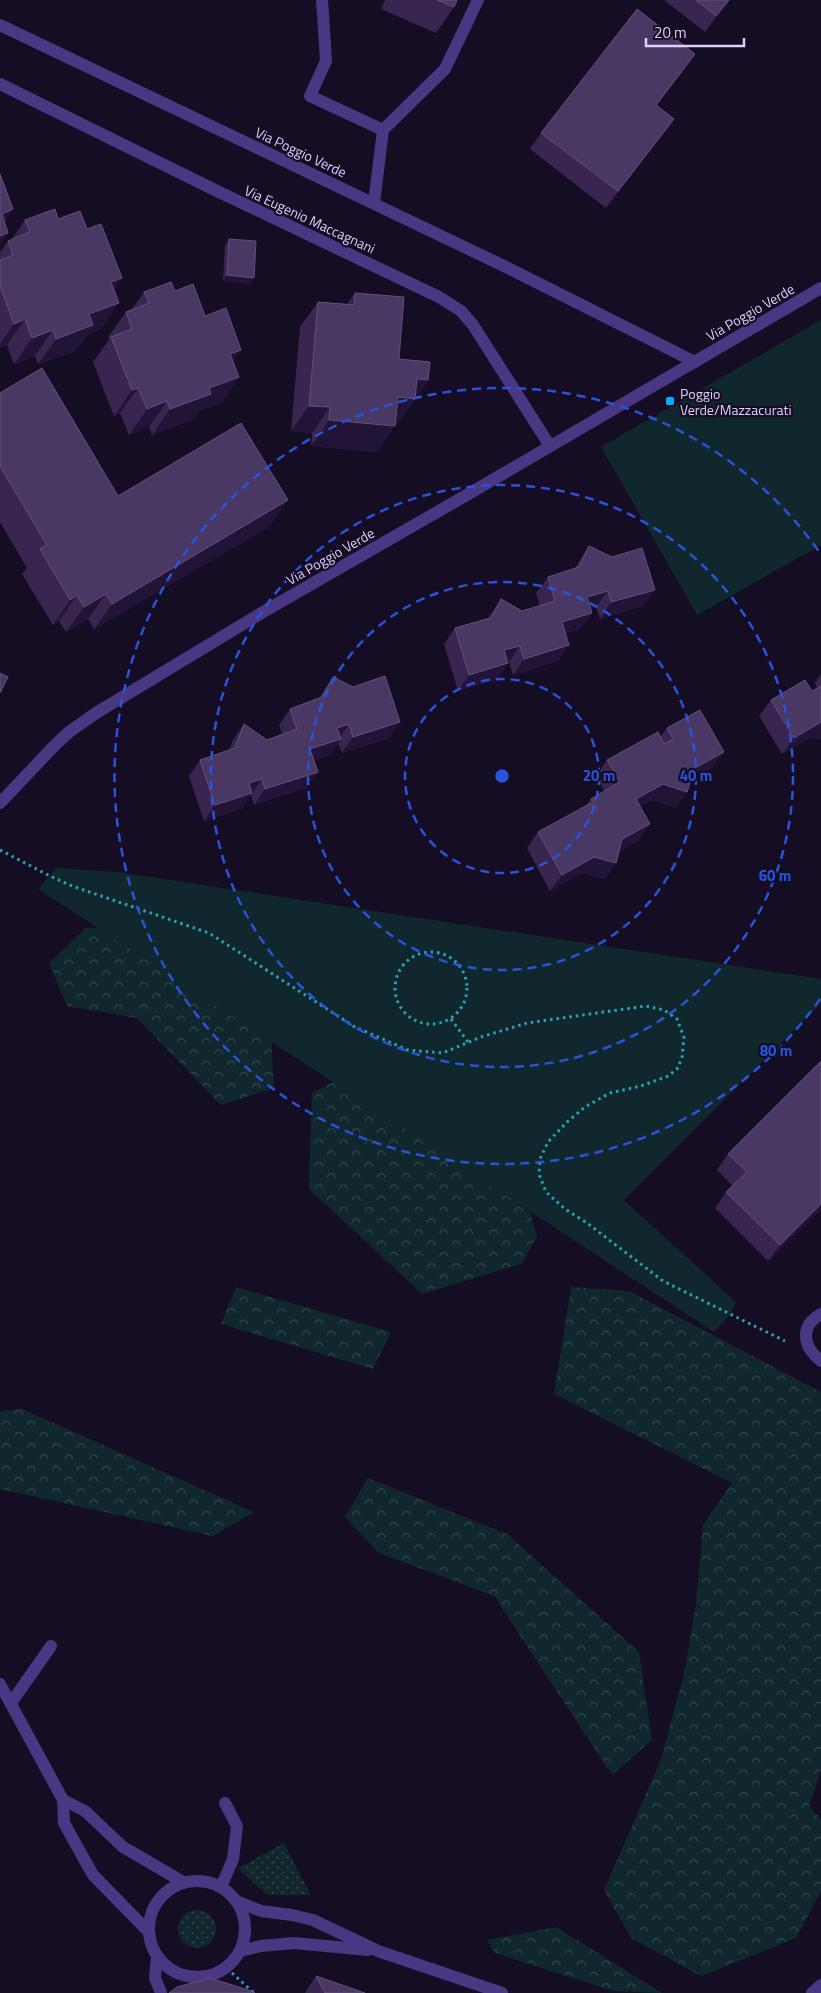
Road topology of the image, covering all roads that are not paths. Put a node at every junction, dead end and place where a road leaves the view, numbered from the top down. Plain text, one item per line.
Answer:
1 (322, 0) edge
2 (478, 0) edge
3 (0, 25) edge
4 (0, 84) edge
5 (383, 130) junction
6 (374, 203) junction
7 (821, 288) edge
8 (695, 362) junction
9 (550, 446) junction
10 (0, 803) edge
11 (821, 1314) edge
12 (821, 1361) edge
13 (51, 1646) dead end
14 (0, 1684) edge
15 (12, 1703) junction
16 (63, 1800) junction
17 (224, 1803) dead end
18 (184, 1882) junction
19 (221, 1887) junction
20 (236, 1901) junction
21 (148, 1931) junction
22 (240, 1950) junction
23 (378, 1950) junction
24 (157, 1957) junction
25 (821, 1985) edge
26 (161, 1993) edge
27 (502, 1993) edge
28 (812, 1993) edge

1 - 5 street
2 - 5 street
3 - 6 street, Via Poggio Verde
4 - 9 street, Via Eugenio Maccagnani
5 - 6 street
6 - 8 street, Via Poggio Verde
7 - 8 street, Via Poggio Verde
8 - 9 street, Via Poggio Verde
9 - 10 street, Via Poggio Verde
11 - 12 street
13 - 15 street
14 - 15 street
15 - 16 street
16 - 18 street
16 - 21 street
17 - 19 street
18 - 19 street
18 - 21 street
19 - 20 street
20 - 22 street
20 - 23 street
21 - 24 street
22 - 23 street
22 - 24 street
23 - 27 street
24 - 26 street
25 - 28 street

